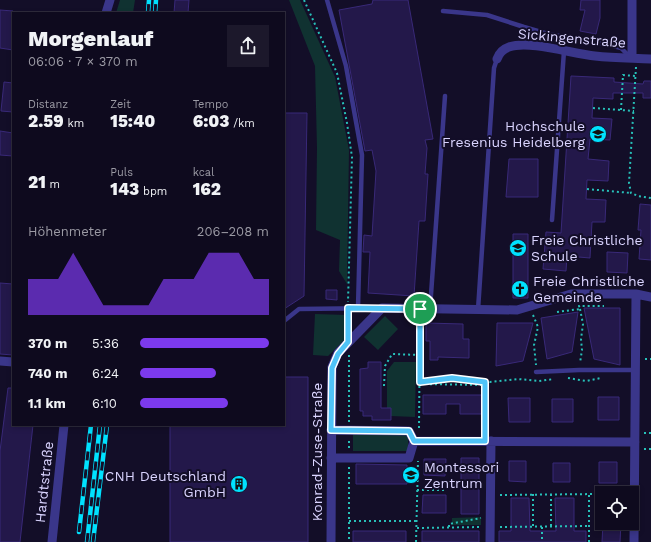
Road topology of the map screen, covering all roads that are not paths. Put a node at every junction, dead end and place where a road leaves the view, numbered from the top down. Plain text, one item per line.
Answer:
1 (110, 0) edge
2 (327, 0) edge
3 (632, 0) edge
4 (443, 11) dead end
5 (106, 12) edge
6 (564, 51) junction
7 (634, 58) junction
8 (497, 59) joint
9 (651, 59) edge
10 (445, 96) dead end
11 (552, 220) dead end
12 (636, 294) junction
13 (651, 297) edge
14 (358, 308) junction
15 (382, 308) junction
16 (425, 309) junction
17 (478, 310) junction
18 (285, 320) edge
19 (0, 360) edge
20 (12, 362) edge
21 (636, 370) junction
22 (536, 372) road end
23 (64, 426) edge
24 (331, 430) junction
25 (416, 441) junction
26 (488, 441) junction
27 (635, 442) junction
28 (331, 458) junction
29 (52, 542) edge
30 (330, 542) edge
31 (490, 542) edge
32 (634, 542) edge

1 - 5 street
2 - 14 lane
3 - 7 street
4 - 7 lane
6 - 7 street, Sickingenstraße
6 - 8 street, Sickingenstraße
6 - 11 lane
7 - 9 street, Sickingenstraße
8 - 17 lane
10 - 16 lane
12 - 13 street
12 - 17 street
12 - 21 street
14 - 15 lane
14 - 18 lane
15 - 16 street
15 - 24 street, Konrad-Zuse-Straße
16 - 17 street
19 - 20 street
21 - 22 lane
21 - 27 street
23 - 29 street, Hardtstraße
24 - 25 street
24 - 28 street, Konrad-Zuse-Straße
25 - 26 street
25 - 28 street
26 - 27 street
26 - 31 street
27 - 32 street
28 - 30 street, Konrad-Zuse-Straße

